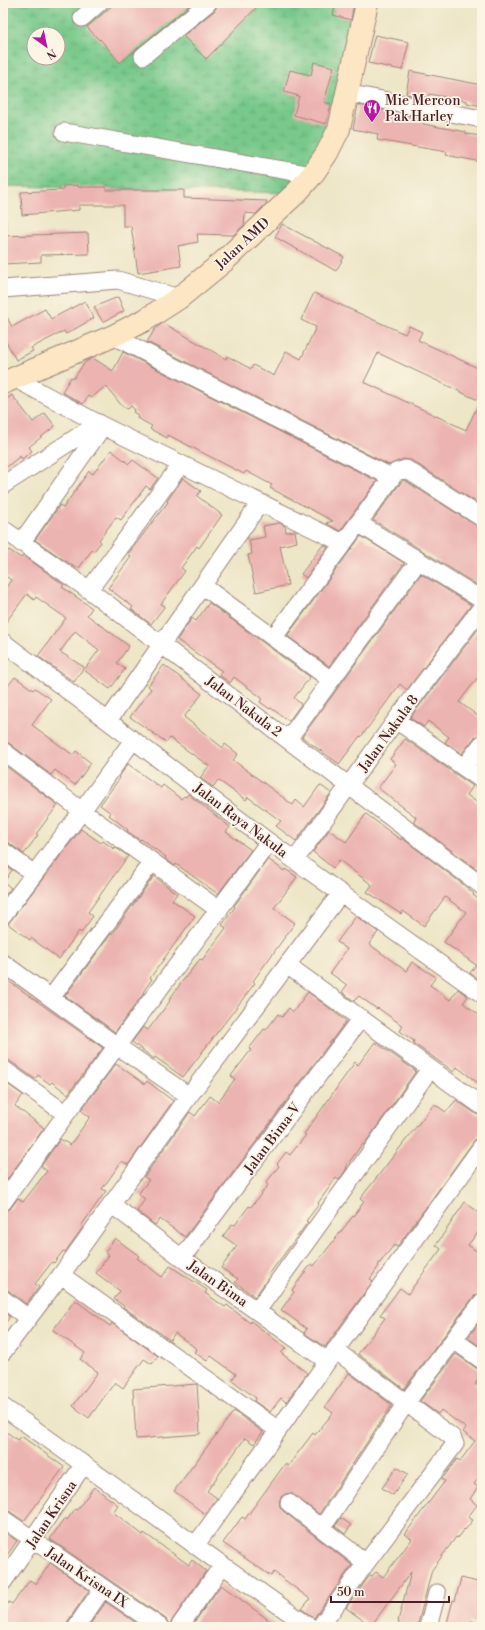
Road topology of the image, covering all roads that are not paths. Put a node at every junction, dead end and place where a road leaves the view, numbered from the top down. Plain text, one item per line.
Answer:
1 (99, 3) edge
2 (208, 3) edge
3 (367, 3) edge
4 (82, 18) dead end
5 (143, 56) dead end
6 (346, 94) junction
7 (482, 119) edge
8 (64, 132) dead end
9 (312, 175) junction
10 (3, 289) edge
11 (179, 298) junction
12 (113, 336) junction
13 (9, 380) edge
14 (101, 425) junction
15 (181, 464) junction
16 (392, 477) junction
17 (3, 485) edge
18 (260, 503) junction
19 (482, 518) edge
20 (358, 523) junction
21 (3, 529) edge
22 (21, 543) junction
23 (343, 543) junction
24 (419, 560) junction
25 (203, 586) junction
26 (89, 590) junction
27 (482, 600) edge
28 (482, 607) edge
29 (274, 637) junction
30 (3, 642) edge
31 (163, 645) junction
32 (331, 680) junction
33 (396, 720) junction
34 (108, 721) junction
35 (288, 739) junction
36 (133, 740) junction
37 (482, 744) edge
38 (3, 751) edge
39 (464, 767) junction
40 (482, 780) edge
41 (349, 786) junction
42 (82, 811) junction
43 (269, 842) junction
44 (3, 851) edge
45 (295, 860) junction
46 (152, 862) junction
47 (34, 874) junction
48 (479, 878) edge
49 (341, 893) junction
50 (219, 910) junction
51 (3, 914) edge
52 (3, 963) edge
53 (287, 965) junction
54 (482, 994) edge
55 (51, 998) junction
56 (361, 1018) junction
57 (117, 1046) junction
58 (3, 1069) edge
59 (430, 1069) junction
60 (189, 1096) junction
61 (482, 1106) edge
62 (66, 1114) junction
63 (480, 1154) edge
64 (3, 1202) edge
65 (111, 1204) junction
66 (182, 1258) junction
67 (61, 1275) junction
68 (3, 1299) edge
69 (482, 1302) edge
70 (257, 1311) junction
71 (28, 1318) junction
72 (454, 1340) junction
73 (3, 1352) edge
74 (331, 1356) junction
75 (482, 1360) edge
76 (406, 1404) junction
77 (3, 1407) edge
78 (278, 1430) junction
79 (84, 1464) junction
80 (289, 1503) dead end
81 (3, 1519) edge
82 (322, 1528) junction
83 (33, 1540) junction
84 (195, 1546) junction
85 (366, 1563) junction
86 (222, 1566) junction
87 (3, 1582) edge
88 (103, 1588) junction
89 (437, 1593) dead end
90 (76, 1627) edge
91 (160, 1627) edge
92 (179, 1627) edge
93 (310, 1627) edge
94 (320, 1627) edge
95 (428, 1627) edge

1 - 4 street
2 - 5 street
3 - 6 street, Jalan AMD
6 - 7 street
6 - 9 street, Jalan AMD
8 - 9 street
9 - 11 street, Jalan AMD
10 - 11 street
11 - 12 street, Jalan AMD
12 - 13 street, Jalan AMD
12 - 16 street
13 - 14 street
14 - 15 street
14 - 17 street
14 - 22 street
15 - 18 street
15 - 26 street
16 - 19 street
16 - 20 street
18 - 23 street
18 - 25 street
20 - 23 street
20 - 24 street
21 - 22 street, Jalan Nakula 2
22 - 26 street, Jalan Nakula 2
23 - 29 street
24 - 27 street
24 - 32 street
25 - 29 street
25 - 31 street
26 - 31 street, Jalan Nakula 2
28 - 33 street, Jalan Nakula 8
29 - 32 street
30 - 34 street, Jalan Raya Nakula
31 - 34 street
31 - 35 street, Jalan Nakula 2
32 - 35 street
33 - 39 street
33 - 41 street, Jalan Nakula 8
34 - 36 street, Jalan Raya Nakula
35 - 41 street, Jalan Nakula 2
36 - 42 street
36 - 43 street, Jalan Raya Nakula
37 - 39 street
38 - 42 street
39 - 40 street
41 - 45 street, Jalan Nakula 8
41 - 48 street, Jalan Nakula 2
42 - 46 street
42 - 47 street
43 - 45 street, Jalan Raya Nakula
43 - 50 street
44 - 47 street
45 - 49 street, Jalan Raya Nakula
46 - 50 street
46 - 55 street
47 - 51 street
49 - 53 street
49 - 54 street, Jalan Raya Nakula
50 - 57 street
52 - 55 street
53 - 56 street
53 - 60 street
55 - 57 street
56 - 59 street
56 - 66 street, Jalan Bima-V
57 - 60 street
57 - 62 street
58 - 62 street
59 - 61 street
59 - 70 street
60 - 65 street
62 - 64 street
63 - 74 street
65 - 66 street, Jalan Bima
65 - 67 street
66 - 70 street, Jalan Bima
67 - 71 street
67 - 78 street
68 - 71 street
69 - 72 street
70 - 74 street, Jalan Bima
71 - 73 street
72 - 75 street
72 - 76 street
74 - 76 street, Jalan Bima
74 - 78 street
76 - 82 street
76 - 85 street, Jalan Bima
77 - 79 street
78 - 84 street
79 - 83 street, Jalan Krisna
79 - 84 street
80 - 82 street
81 - 83 street, Jalan Krisna IX
82 - 85 street
83 - 87 street, Jalan Krisna
83 - 88 street, Jalan Krisna IX
84 - 86 street
85 - 94 street
86 - 92 street
86 - 93 street
88 - 90 street
88 - 91 street, Jalan Krisna IX
89 - 95 street

